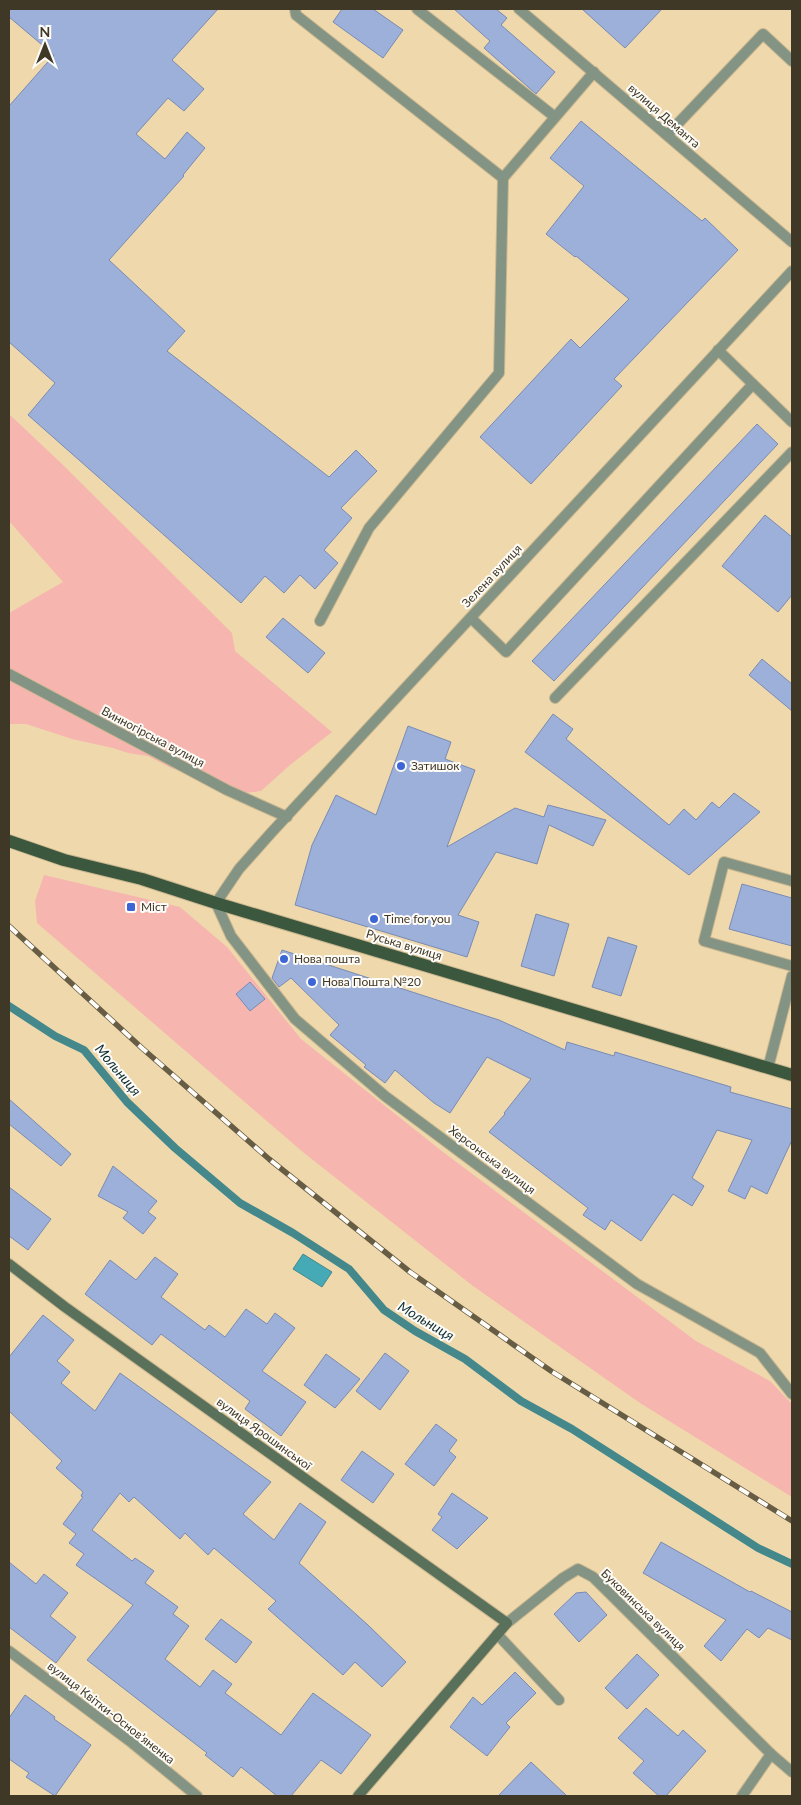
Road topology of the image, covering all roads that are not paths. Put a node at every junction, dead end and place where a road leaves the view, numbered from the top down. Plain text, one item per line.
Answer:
1 (295, 9) edge
2 (417, 9) edge
3 (519, 9) edge
4 (792, 61) edge
5 (594, 72) junction
6 (555, 117) junction
7 (667, 134) junction
8 (503, 178) junction
9 (792, 242) edge
10 (792, 271) edge
11 (718, 350) junction
12 (752, 384) junction
13 (792, 422) edge
14 (792, 452) edge
15 (471, 618) junction
16 (320, 621) dead end
17 (9, 674) edge
18 (555, 698) dead end
19 (287, 816) junction
20 (9, 841) edge
21 (792, 880) edge
22 (216, 903) junction
23 (792, 966) edge
24 (792, 976) edge
25 (768, 1068) junction
26 (792, 1075) edge
27 (9, 1264) edge
28 (792, 1394) edge
29 (507, 1623) junction
30 (497, 1634) junction
31 (9, 1651) edge
32 (559, 1700) dead end
33 (771, 1754) junction
34 (792, 1772) edge
35 (197, 1796) edge
36 (358, 1796) edge
37 (742, 1796) edge

1 - 8 street
2 - 6 street
3 - 5 street, вулиця Деманта
4 - 7 street
5 - 6 street
5 - 7 street, вулиця Деманта
6 - 8 street
7 - 9 street, вулиця Деманта
8 - 16 street
10 - 11 street, Зелена вулиця
11 - 12 street
11 - 15 street, Зелена вулиця
12 - 13 street
12 - 15 street
14 - 18 street
15 - 19 street, Зелена вулиця
17 - 19 street, Винногірська вулиця
19 - 22 street, Зелена вулиця
20 - 22 main road, Руська вулиця
21 - 23 street
22 - 25 main road, Руська вулиця
22 - 28 street, Херсонська вулиця
24 - 25 street
25 - 26 main road, Руська вулиця
27 - 29 street, вулиця Ярошинської
29 - 30 street, Буковинська вулиця
29 - 33 street, Буковинська вулиця
30 - 32 street
30 - 36 street, Буковинська вулиця
31 - 35 street, вулиця Квітки-Основʼяненка
33 - 34 street
33 - 37 street

